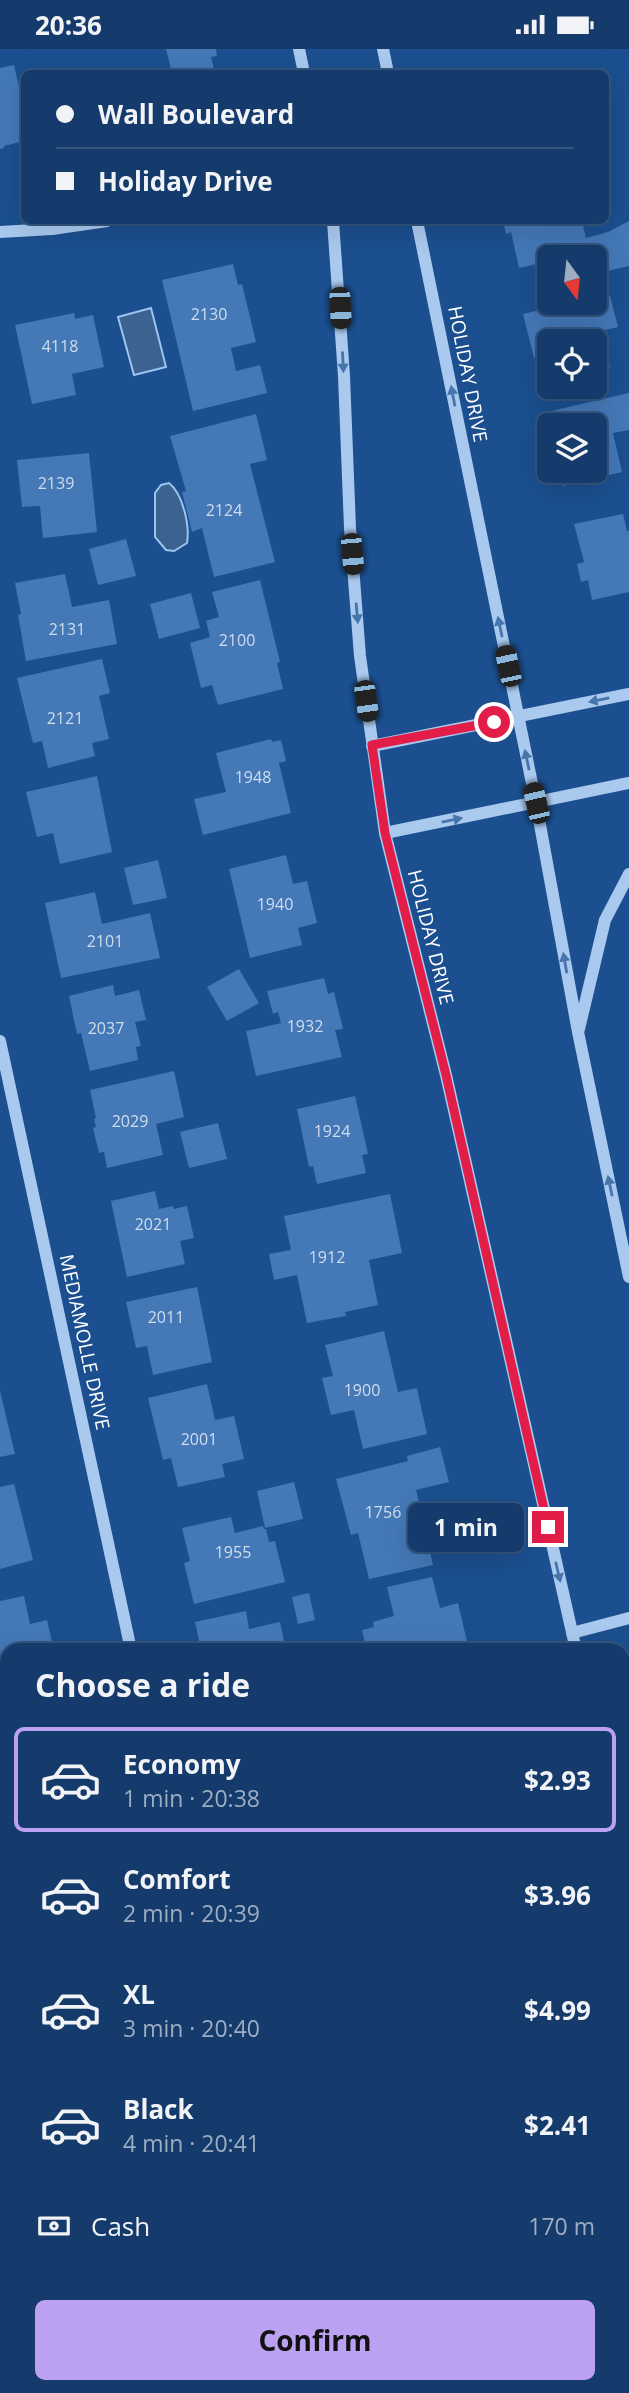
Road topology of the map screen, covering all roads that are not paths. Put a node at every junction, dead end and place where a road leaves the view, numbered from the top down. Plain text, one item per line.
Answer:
1 (299, 49) edge
2 (383, 49) edge
3 (303, 70) edge
4 (387, 70) edge
5 (86, 224) edge
6 (333, 224) edge
7 (419, 224) edge
8 (0, 232) edge
9 (629, 694) edge
10 (519, 717) junction
11 (372, 745) junction
12 (629, 783) edge
13 (536, 803) junction
14 (385, 833) junction
15 (629, 874) edge
16 (578, 1032) junction
17 (0, 1041) edge
18 (629, 1277) edge
19 (629, 1618) edge
20 (572, 1633) junction
21 (129, 1643) edge
22 (574, 1643) edge

1 - 3 street
2 - 4 street
5 - 8 street
6 -> 11 street, HOLIDAY DRIVE
10 -> 7 street, HOLIDAY DRIVE
9 -> 10 street
10 - 11 street
13 -> 10 street, HOLIDAY DRIVE
11 - 14 street, HOLIDAY DRIVE
12 - 13 street
14 -> 13 street
16 -> 13 street, HOLIDAY DRIVE
14 -> 20 street, HOLIDAY DRIVE
15 - 16 street
18 -> 16 street, HOLIDAY DRIVE
17 - 21 street, MEDIAMOLLE DRIVE
19 - 20 street
20 - 22 street, HOLIDAY DRIVE

